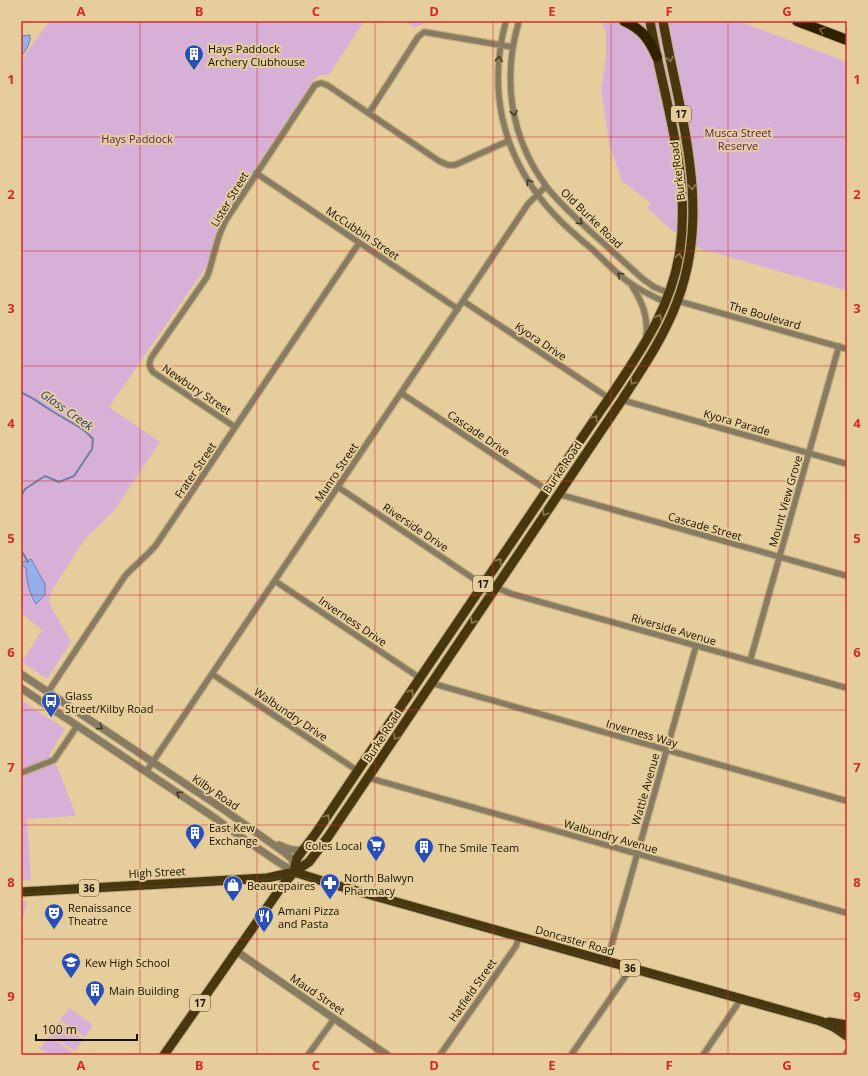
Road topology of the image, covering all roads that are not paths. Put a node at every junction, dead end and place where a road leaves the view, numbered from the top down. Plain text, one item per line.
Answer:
1 (506, 21) edge
2 (519, 21) edge
3 (624, 21) edge
4 (650, 21) edge
5 (663, 21) edge
6 (797, 21) edge
7 (847, 40) edge
8 (500, 45) junction
9 (512, 47) junction
10 (657, 57) junction
11 (369, 113) junction
12 (508, 141) junction
13 (256, 173) junction
14 (546, 186) junction
15 (537, 194) junction
16 (359, 242) junction
17 (631, 284) junction
18 (667, 297) junction
19 (463, 301) junction
20 (678, 301) junction
21 (458, 309) junction
22 (646, 342) junction
23 (839, 346) junction
24 (847, 348) edge
25 (149, 366) joint
26 (401, 393) junction
27 (609, 398) junction
28 (622, 400) junction
29 (235, 427) junction
30 (580, 441) junction
31 (590, 447) junction
32 (808, 453) junction
33 (847, 464) edge
34 (338, 487) junction
35 (547, 490) junction
36 (558, 494) junction
37 (780, 557) junction
38 (847, 576) edge
39 (275, 581) junction
40 (483, 584) junction
41 (495, 587) junction
42 (448, 636) junction
43 (458, 642) junction
44 (696, 646) junction
45 (750, 661) junction
46 (21, 674) edge
47 (212, 674) junction
48 (420, 678) junction
49 (431, 683) junction
50 (21, 688) edge
51 (847, 688) edge
52 (48, 692) junction
53 (46, 705) junction
54 (77, 726) junction
55 (667, 750) junction
56 (153, 762) junction
57 (358, 771) junction
58 (146, 772) junction
59 (21, 773) edge
60 (369, 778) junction
61 (847, 801) edge
62 (266, 840) junction
63 (258, 848) junction
64 (305, 849) junction
65 (637, 854) junction
66 (294, 872) junction
67 (21, 892) edge
68 (847, 914) edge
69 (519, 936) junction
70 (236, 951) junction
71 (607, 961) junction
72 (630, 968) junction
73 (741, 999) junction
74 (334, 1018) junction
75 (816, 1020) junction
76 (847, 1025) edge
77 (847, 1036) edge
78 (164, 1055) edge
79 (308, 1055) edge
80 (387, 1055) edge
81 (440, 1055) edge
82 (571, 1055) edge
83 (703, 1055) edge

1 - 8 street, Old Burke Road
2 - 9 street, Old Burke Road
3 - 10 highway
4 - 10 main road, Burke Road / 17
5 -> 20 main road, Burke Road / 17
7 -> 6 highway
8 - 9 street
8 - 11 street
12 -> 8 street, Old Burke Road
9 -> 14 street, Old Burke Road
18 -> 10 main road, Burke Road / 17
11 - 12 street
11 - 13 street, Lister Street
15 -> 12 street, Old Burke Road
13 - 16 street, McCubbin Street
13 - 25 street, Lister Street
14 - 15 street, Munro Street
14 -> 18 street, Old Burke Road
17 -> 15 street, Old Burke Road
15 - 19 street, Munro Street
16 - 21 street, McCubbin Street
16 - 29 street, Frater Street
17 - 18 street, Old Burke Road
17 - 22 street, Old Burke Road
18 - 20 main road
22 -> 18 main road, Burke Road / 17
19 - 21 street, Munro Street
19 - 27 street, Kyora Drive
20 - 23 street, The Boulevard
20 -> 28 main road, Burke Road / 17
21 - 26 street, Munro Street
22 - 27 main road, Burke Road / 17
23 - 24 street, The Boulevard
23 - 32 street, Mount View Grove
25 - 29 street, Newbury Street
26 - 34 street, Munro Street
26 - 35 street, Cascade Drive
30 -> 27 main road, Burke Road / 17
28 - 31 main road, Burke Road / 17
28 - 32 street, Kyora Parade
29 - 52 street, Frater Street
30 - 31 main road
30 - 35 main road, Burke Road / 17
31 - 36 main road, Burke Road / 17
32 - 33 street, Kyora Parade
32 - 37 street, Mount View Grove
34 - 39 street, Munro Street
34 - 40 street, Riverside Drive
40 -> 35 main road, Burke Road / 17
36 - 37 street, Cascade Street
36 -> 41 main road, Burke Road / 17
37 - 38 street, Cascade Street
37 - 45 street, Mount View Grove
39 - 47 street, Munro Street
39 - 48 street, Inverness Drive
40 - 42 main road, Burke Road / 17
41 -> 43 main road, Burke Road / 17
41 - 44 street, Riverside Avenue
42 - 43 main road
42 - 48 main road, Burke Road / 17
43 - 49 main road, Burke Road / 17
44 - 45 street, Riverside Avenue
44 - 55 street, Wattle Avenue
45 - 51 street, Riverside Avenue
46 - 52 street, Kilby Road
47 - 56 street, Munro Street
47 - 57 street, Walbundry Drive
57 -> 48 main road, Burke Road / 17
49 - 55 street, Inverness Way
49 -> 60 main road, Burke Road / 17
50 - 53 street, Kilby Road
52 - 53 street, Frater Street
52 -> 56 street, Kilby Road
53 - 54 street, Kilby Road
54 - 58 street, Kilby Road
54 - 59 street
55 - 61 street, Inverness Way
55 - 65 street, Wattle Avenue
56 - 58 street, Munro Street
56 - 62 street, Kilby Road
64 -> 57 main road, Burke Road / 17
63 -> 58 street, Kilby Road
60 - 65 street, Walbundry Avenue
60 - 66 main road, Burke Road / 17
62 - 63 street
62 - 64 street
62 - 66 street, Kilby Road
63 - 66 street, Kilby Road
64 - 66 main road, Burke Road / 17
65 - 68 street, Walbundry Avenue
65 - 71 street, Wattle Avenue
66 - 67 main road, High Street / 36
66 - 69 main road, Doncaster Road / 36
66 - 70 main road, Burke Road / 17
69 - 71 main road, Doncaster Road / 36
69 - 81 street, Hatfield Street
70 - 74 street, Maud Street
70 - 78 main road, Burke Road / 17
71 - 72 main road, Doncaster Road / 36
72 - 73 main road, Doncaster Road / 36
72 - 82 street
73 - 75 main road, Doncaster Road / 36
73 - 83 street
74 - 79 street
74 - 80 street, Maud Street
75 - 76 main road
75 - 77 main road, Doncaster Road / 36

